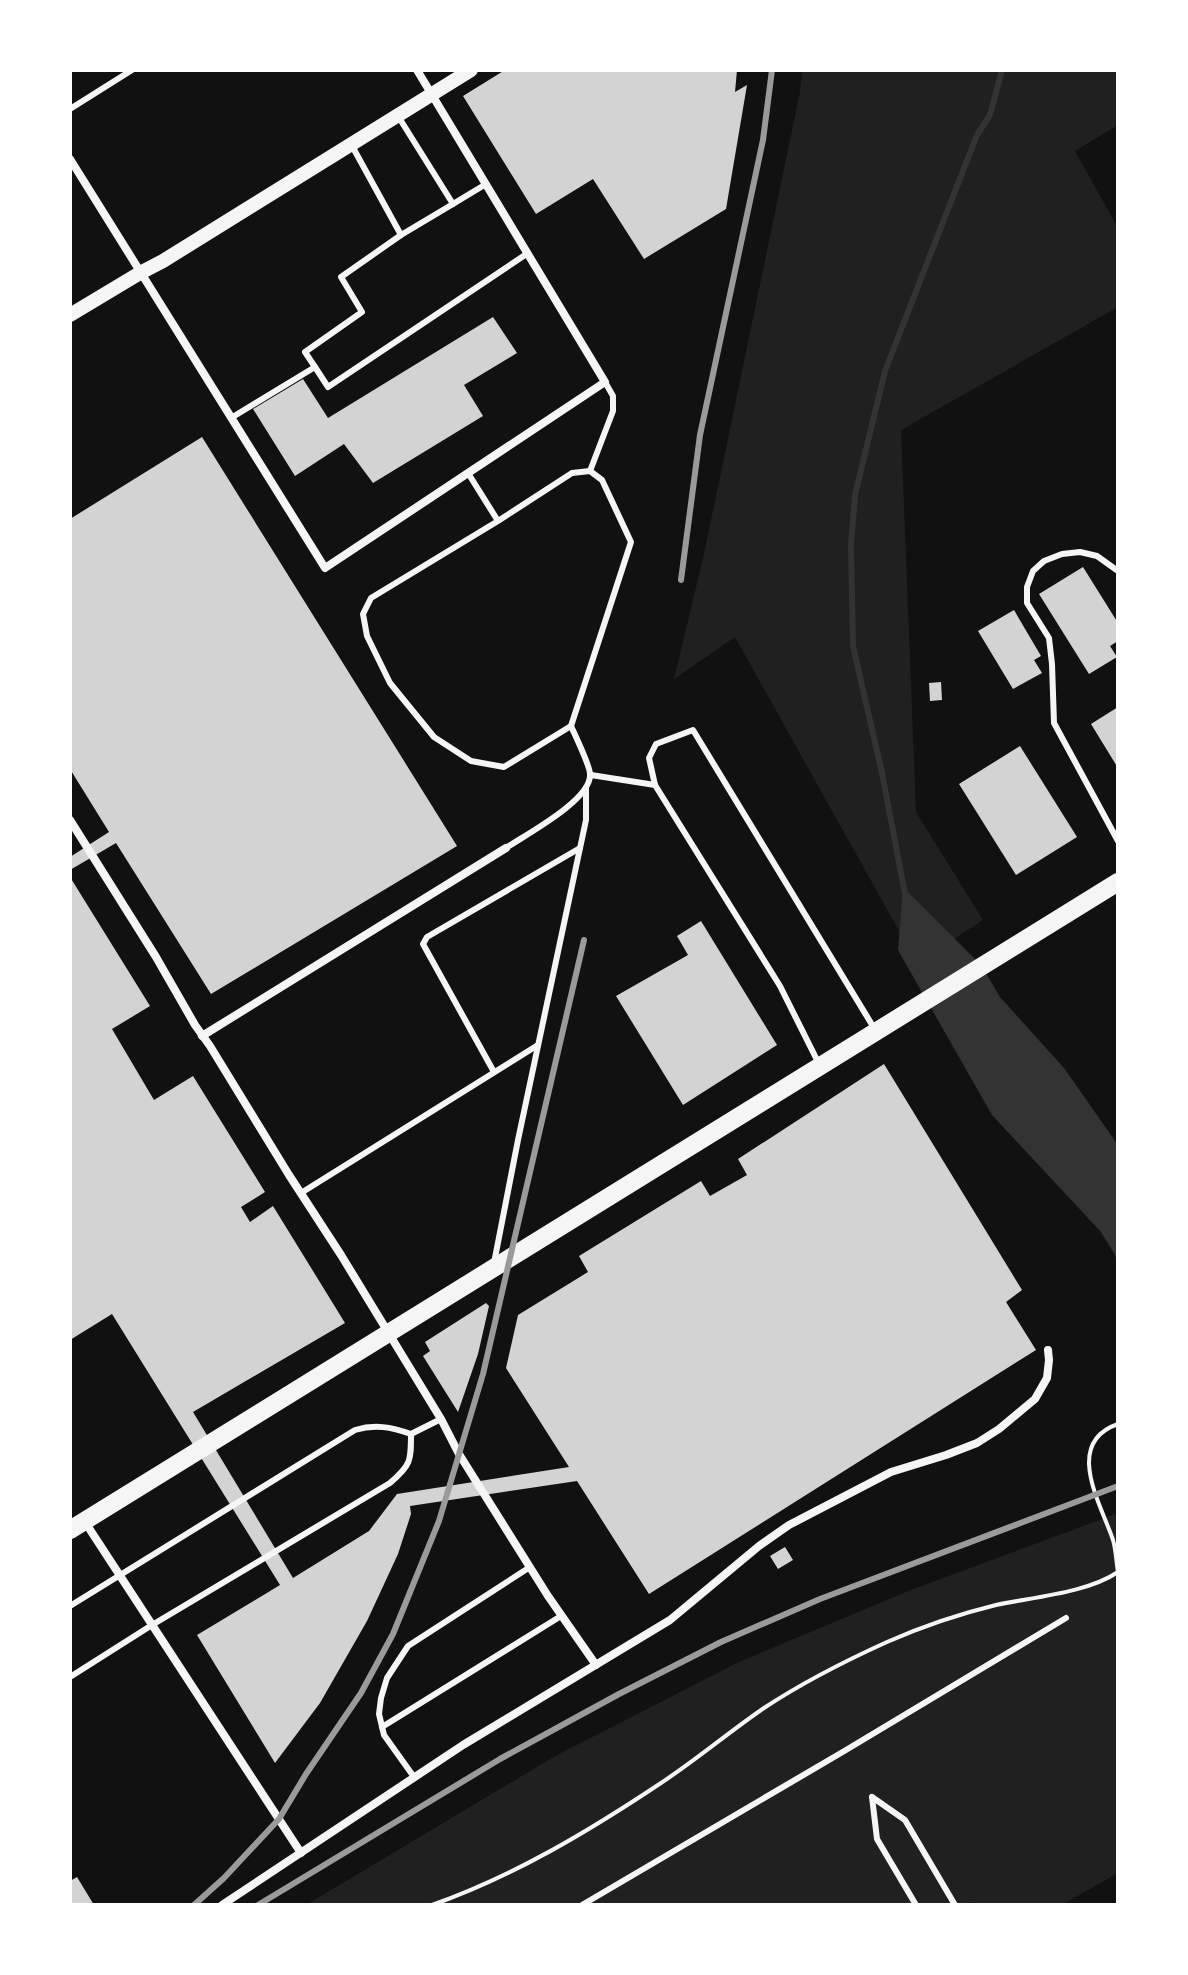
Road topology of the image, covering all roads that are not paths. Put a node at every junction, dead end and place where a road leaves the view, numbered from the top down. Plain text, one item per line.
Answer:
1 (132, 70) edge
2 (417, 70) edge
3 (471, 70) edge
4 (432, 94) junction
5 (70, 109) edge
6 (398, 115) junction
7 (351, 144) junction
8 (70, 159) edge
9 (486, 184) junction
10 (453, 204) junction
11 (401, 235) junction
12 (528, 253) junction
13 (140, 273) junction
14 (70, 315) edge
15 (315, 367) junction
16 (605, 382) junction
17 (231, 418) junction
18 (590, 471) junction
19 (468, 473) junction
20 (498, 521) junction
21 (1118, 571) edge
22 (571, 726) junction
23 (591, 775) junction
24 (655, 785) junction
25 (586, 788) junction
26 (70, 820) edge
27 (1118, 841) edge
28 (506, 848) joint
29 (580, 848) junction
30 (1118, 882) edge
31 (876, 1031) junction
32 (202, 1036) junction
33 (538, 1045) junction
34 (820, 1066) junction
35 (494, 1072) junction
36 (301, 1193) junction
37 (494, 1268) junction
38 (388, 1333) junction
39 (1048, 1350) dead end
40 (441, 1419) junction
41 (411, 1434) junction
42 (77, 1525) edge
43 (530, 1567) junction
44 (120, 1575) junction
45 (70, 1606) edge
46 (561, 1616) junction
47 (1066, 1618) dead end
48 (152, 1625) junction
49 (596, 1665) junction
50 (70, 1677) edge
51 (382, 1727) junction
52 (414, 1777) junction
53 (301, 1853) junction
54 (222, 1905) edge
55 (582, 1905) edge
56 (916, 1905) edge
57 (955, 1905) edge

1 - 5 lane
2 - 4 street
3 - 4 street
4 - 6 street
4 - 9 street
6 - 7 street
6 - 10 lane
7 - 11 lane
7 - 13 street
8 - 13 street
9 - 10 lane
9 - 12 street
10 - 11 lane
11 - 15 lane
12 - 15 lane
12 - 16 street
13 - 14 street
13 - 17 street
15 - 17 lane
16 - 18 lane
16 - 19 street
17 - 19 street
18 - 20 lane
18 - 22 lane
19 - 20 lane
20 - 22 lane
21 - 27 lane
22 - 23 lane
23 - 24 lane
23 - 25 lane
24 - 31 lane
24 - 34 lane
25 - 28 lane
25 - 29 lane
26 - 32 street
28 - 32 street
29 - 33 lane
29 - 35 lane
30 - 31 main road
31 - 34 main road
32 - 36 street
33 - 35 lane
33 - 37 lane
34 - 37 main road
35 - 36 lane
36 - 38 street
37 - 38 main road
38 - 40 street
38 - 42 main road
39 - 49 street
40 - 41 lane
40 - 43 street
41 - 44 lane
41 - 48 lane
42 - 44 street
43 - 46 street
43 - 51 lane
44 - 45 lane
44 - 48 street
46 - 49 street
46 - 51 lane
47 - 55 lane
48 - 50 lane
48 - 53 street
49 - 52 street
51 - 52 lane
52 - 53 street
53 - 54 street
56 - 57 lane

